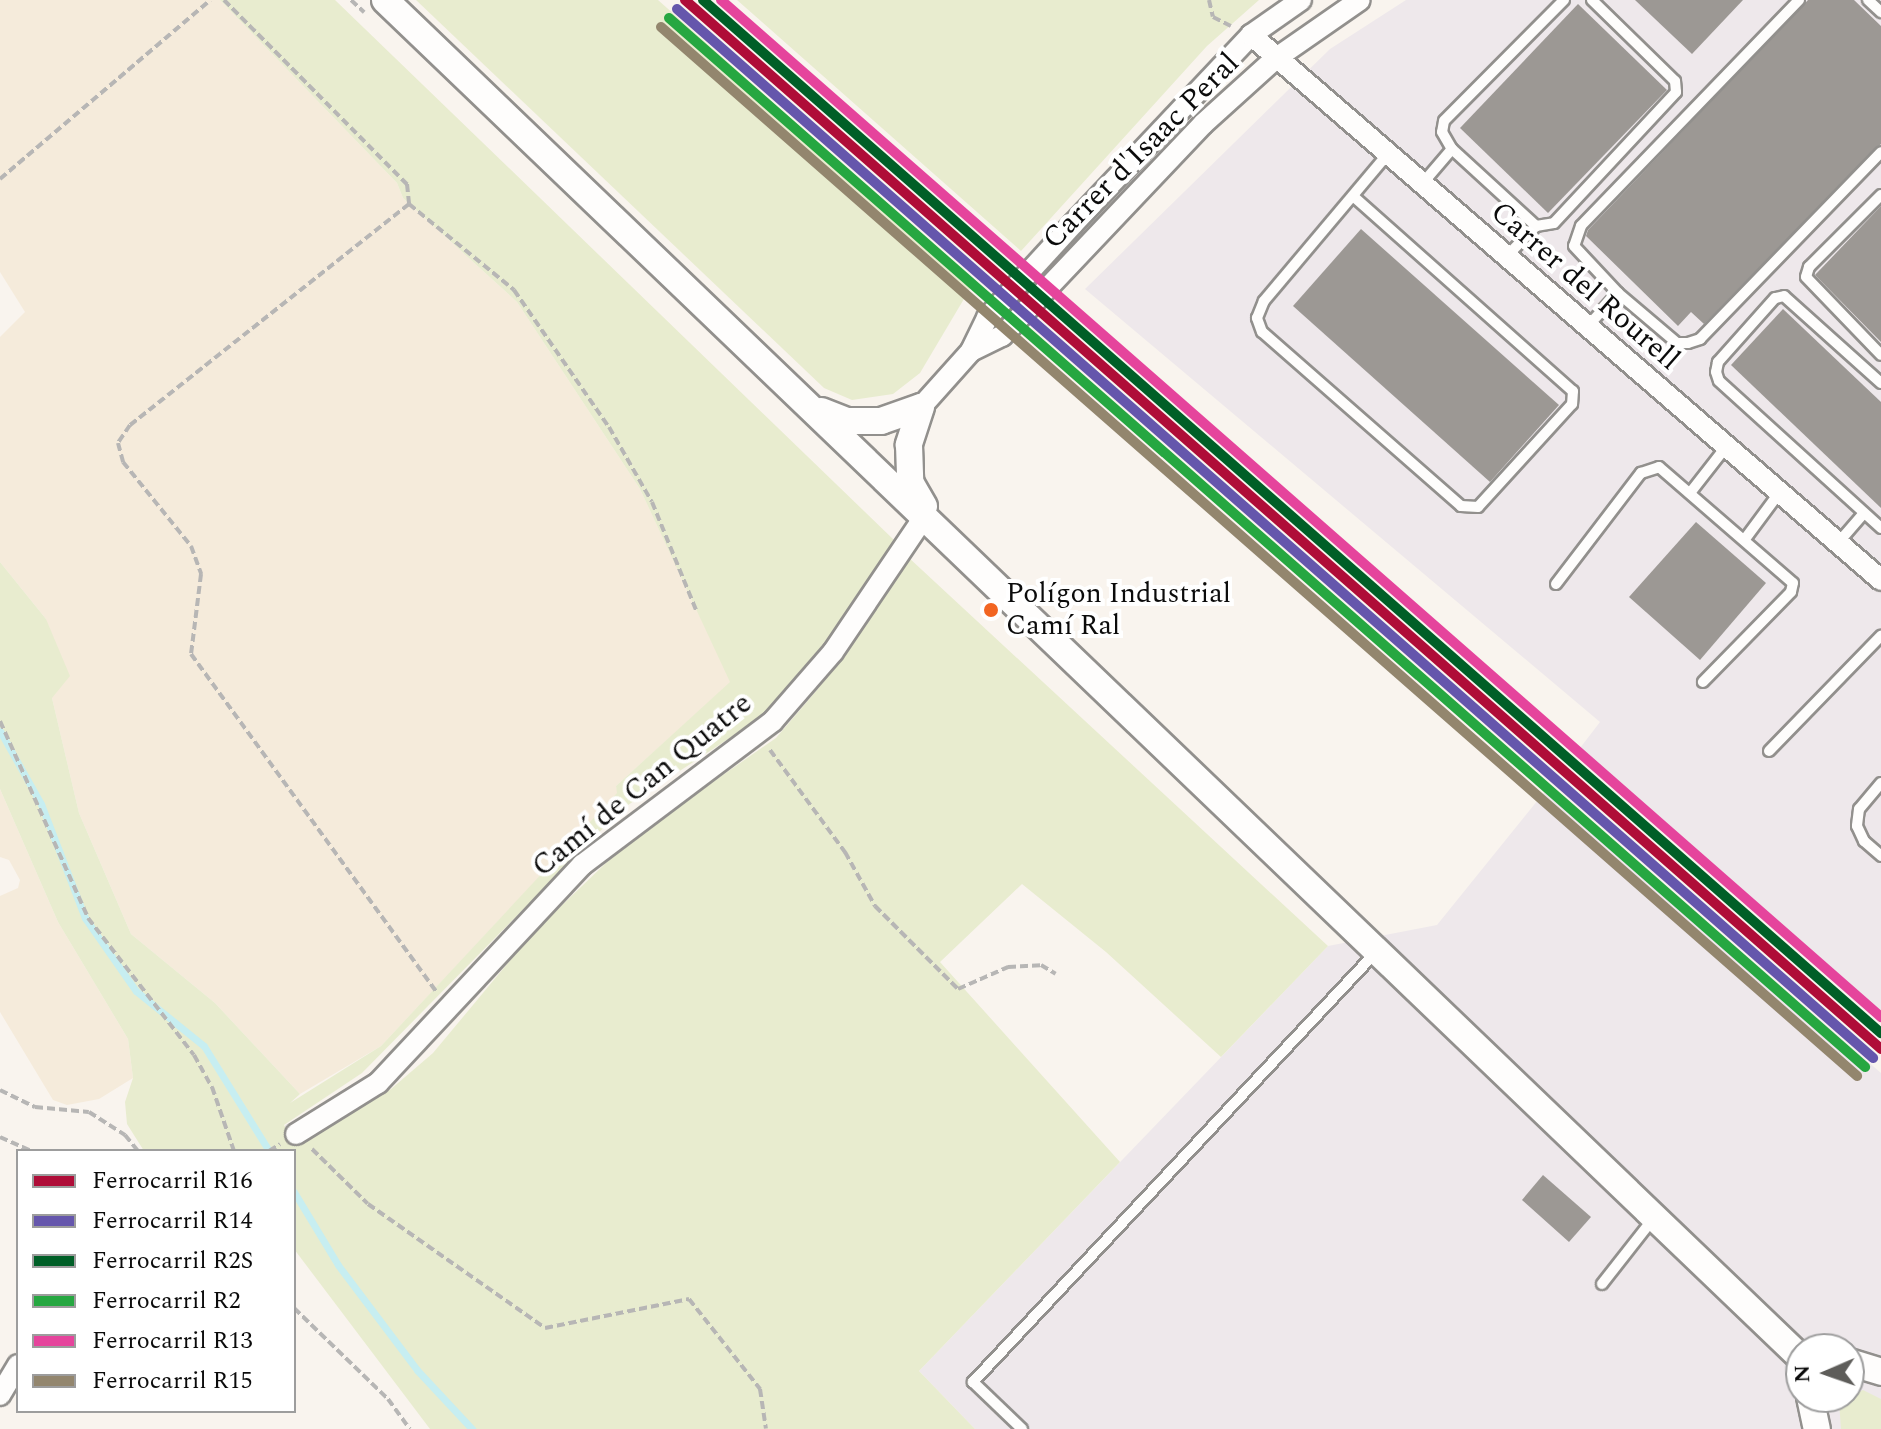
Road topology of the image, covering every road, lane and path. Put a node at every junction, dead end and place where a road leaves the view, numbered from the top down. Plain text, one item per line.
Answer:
1 (210, 0) edge
2 (224, 0) edge
3 (385, 0) edge
4 (1209, 0) edge
5 (1301, 0) edge
6 (1360, 0) edge
7 (1564, 0) edge
8 (1592, 0) edge
9 (1799, 0) edge
10 (1868, 0) edge
11 (1880, 9) edge
12 (1251, 35) junction
13 (1275, 59) junction
14 (1452, 149) junction
15 (1881, 152) edge
16 (1387, 155) junction
17 (0, 179) edge
18 (1422, 184) junction
19 (1881, 195) edge
20 (1353, 196) junction
21 (409, 204) junction
22 (1536, 226) junction
23 (1506, 257) junction
24 (1618, 293) junction
25 (1587, 327) junction
26 (971, 351) junction
27 (1881, 355) edge
28 (1881, 383) edge
29 (921, 407) junction
30 (814, 408) junction
31 (1726, 447) junction
32 (1690, 493) junction
33 (1779, 493) junction
34 (1863, 514) junction
35 (931, 523) junction
36 (1881, 528) edge
37 (1745, 539) junction
38 (1838, 543) junction
39 (1881, 580) edge
40 (1556, 584) dead end
41 (697, 612) dead end
42 (1881, 636) edge
43 (1703, 682) dead end
44 (0, 721) edge
45 (761, 730) junction
46 (1769, 751) dead end
47 (1881, 783) edge
48 (1881, 856) edge
49 (1377, 951) junction
50 (1056, 974) dead end
51 (449, 1012) junction
52 (0, 1090) edge
53 (296, 1134) joint
54 (0, 1137) edge
55 (27, 1149) edge
56 (136, 1149) edge
57 (233, 1149) edge
58 (1655, 1217) junction
59 (1602, 1284) dead end
60 (296, 1310) edge
61 (1785, 1343) edge
62 (16, 1368) edge
63 (0, 1395) edge
64 (410, 1429) edge
65 (766, 1429) edge
66 (1022, 1429) edge

1 - 17 path
2 - 21 path
3 - 30 street
4 - 12 path
5 - 12 street, Carrer d'Isaac Peral
6 - 13 street, Carrer d'Isaac Peral
7 - 14 lane
8 - 22 lane
9 - 24 lane
10 - 11 lane
12 - 13 street, Carrer del Rourell
12 - 26 street, Carrer d'Isaac Peral
13 - 16 street, Carrer del Rourell
13 - 26 street, Carrer d'Isaac Peral
14 - 18 lane
14 - 22 lane
15 - 24 lane
16 - 18 street, Carrer del Rourell
16 - 20 lane
18 - 23 street, Carrer del Rourell
19 - 27 lane
20 - 20 lane
21 - 41 path
21 - 51 path
22 - 23 lane
23 - 25 street, Carrer del Rourell
24 - 25 lane
25 - 31 street, Carrer del Rourell
26 - 29 street, Carrer d'Isaac Peral
28 - 34 lane
29 - 30 street
29 - 35 street
30 - 35 street
31 - 32 lane
31 - 33 street, Carrer del Rourell
32 - 37 lane
32 - 40 lane
33 - 37 lane
33 - 38 street, Carrer del Rourell
34 - 36 lane
34 - 38 lane
35 - 45 street, Camí de Can Quatre
35 - 49 street
37 - 43 lane
38 - 39 street, Carrer del Rourell
42 - 46 lane
44 - 57 path
45 - 50 path
45 - 51 street, Camí de Can Quatre
47 - 48 lane
49 - 58 street
49 - 66 lane
51 - 53 street, Camí de Can Quatre
52 - 56 path
53 - 65 path
54 - 55 path
58 - 59 lane
58 - 61 street
60 - 64 path
62 - 63 street

